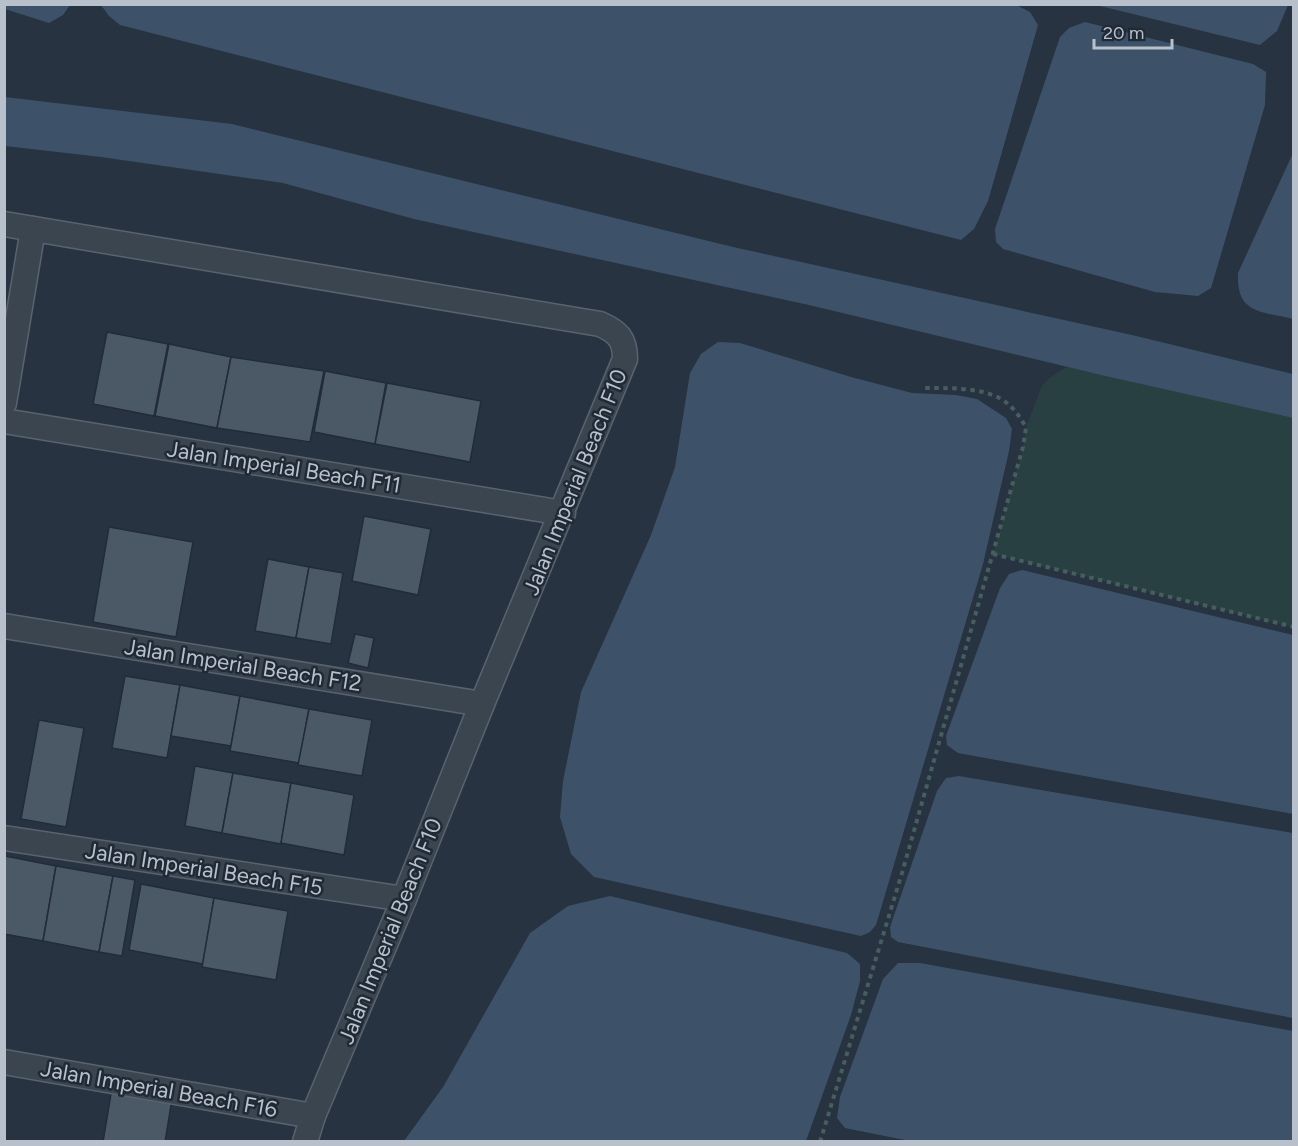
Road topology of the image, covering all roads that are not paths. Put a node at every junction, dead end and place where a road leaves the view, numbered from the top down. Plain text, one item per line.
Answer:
1 (4, 224) edge
2 (33, 229) junction
3 (4, 403) edge
4 (4, 421) edge
5 (562, 513) junction
6 (4, 626) edge
7 (482, 704) junction
8 (4, 838) edge
9 (404, 899) junction
10 (4, 1062) edge
11 (313, 1116) junction
12 (305, 1142) edge

1 - 2 street, Jalan Imperial Beach F10
2 - 3 street
2 - 5 street, Jalan Imperial Beach F10
4 - 5 street, Jalan Imperial Beach F11
5 - 7 street, Jalan Imperial Beach F10
6 - 7 street, Jalan Imperial Beach F12
7 - 9 street, Jalan Imperial Beach F10
8 - 9 street, Jalan Imperial Beach F15
9 - 11 street, Jalan Imperial Beach F10
10 - 11 street, Jalan Imperial Beach F16
11 - 12 street, Jalan Imperial Beach F10

